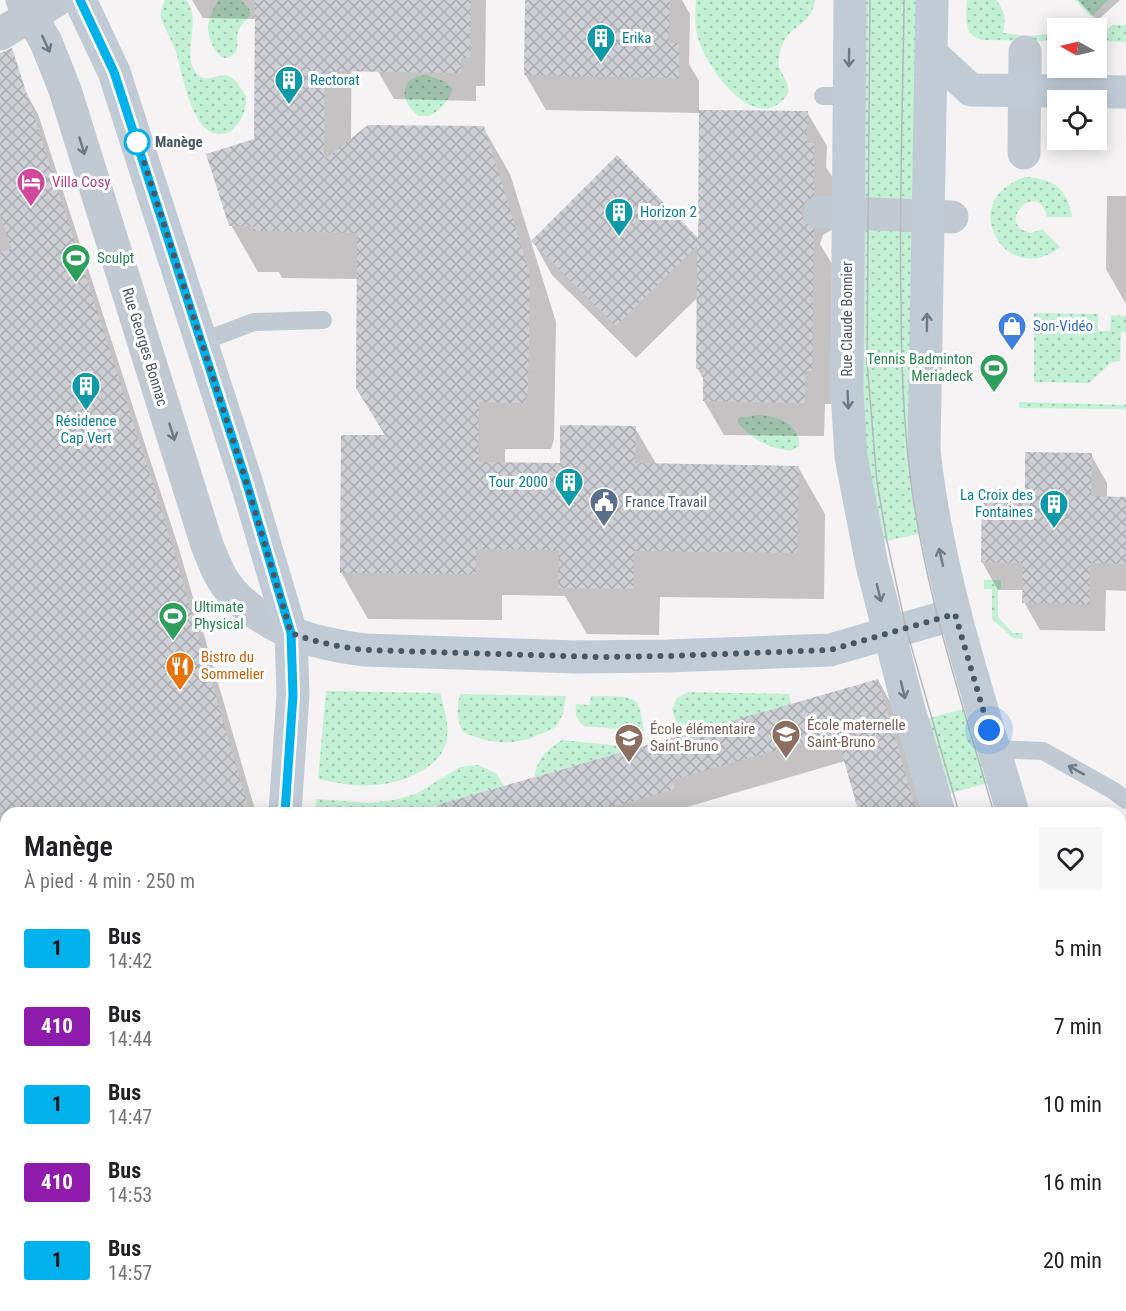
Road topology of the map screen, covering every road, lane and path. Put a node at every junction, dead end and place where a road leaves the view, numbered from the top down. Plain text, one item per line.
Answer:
1 (80, 0) edge
2 (850, 0) edge
3 (932, 0) edge
4 (37, 5) edge
5 (0, 34) edge
6 (1025, 52) dead end
7 (932, 54) junction
8 (971, 90) junction
9 (1126, 92) edge
10 (930, 125) junction
11 (1024, 153) dead end
12 (820, 212) dead end
13 (952, 217) dead end
14 (322, 320) dead end
15 (201, 342) junction
16 (955, 614) junction
17 (291, 633) junction
18 (889, 633) junction
19 (995, 749) junction
20 (1126, 800) edge
21 (285, 807) edge
22 (937, 807) edge
23 (1011, 807) edge

1 - 15 street
2 -> 18 street, Rue Claude Bonnier
3 - 7 street
4 - 5 street
4 -> 17 street, Rue Georges Bonnac
6 - 11 street
7 - 8 street
7 - 10 street
8 - 9 street
8 - 10 street
16 -> 10 street
12 - 13 street
14 - 15 lane
15 - 17 street
16 - 18 street
16 - 19 street
17 - 18 street
17 - 21 street
18 -> 22 street, Rue Claude Bonnier
20 -> 19 lane
19 - 23 street

